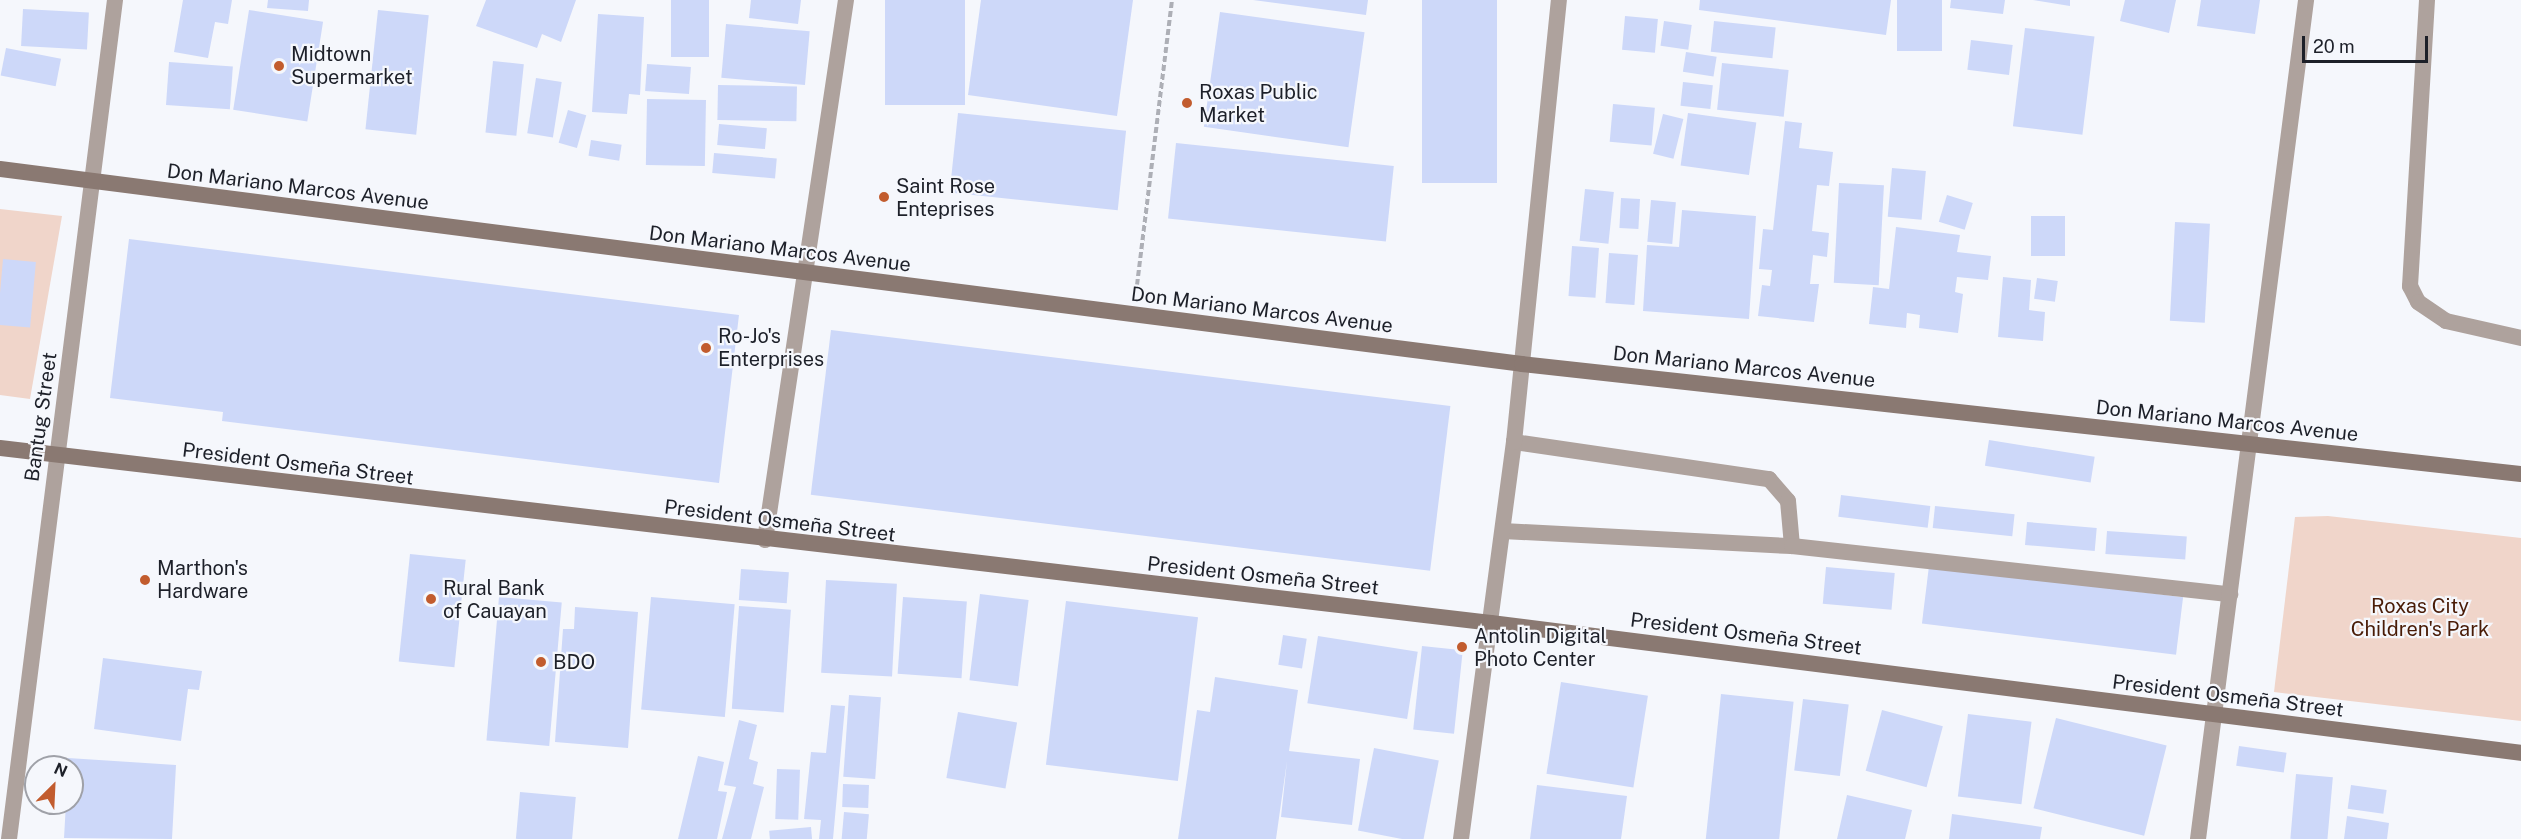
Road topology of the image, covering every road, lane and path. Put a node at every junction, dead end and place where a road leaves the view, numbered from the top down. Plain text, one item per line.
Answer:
1 (115, 0) edge
2 (846, 0) edge
3 (1172, 0) edge
4 (1559, 0) edge
5 (2306, 0) edge
6 (2427, 0) edge
7 (0, 169) edge
8 (95, 182) junction
9 (806, 274) junction
10 (1133, 315) junction
11 (2521, 338) edge
12 (1522, 364) junction
13 (1514, 442) junction
14 (2248, 444) junction
15 (0, 448) edge
16 (57, 457) junction
17 (2521, 474) edge
18 (1503, 531) junction
19 (765, 540) junction
20 (1792, 546) junction
21 (2230, 594) junction
22 (1491, 623) junction
23 (2216, 716) junction
24 (2521, 753) edge
25 (9, 839) edge
26 (1461, 839) edge
27 (2198, 839) edge

1 - 8 street, Bantug Street
2 - 9 street
3 - 10 path
4 - 12 street
5 - 14 street
6 - 11 street
7 - 8 main road, Don Mariano Marcos Avenue
8 - 9 main road, Don Mariano Marcos Avenue
8 - 16 street, Bantug Street
9 - 10 main road, Don Mariano Marcos Avenue
9 - 19 street
10 - 12 main road, Don Mariano Marcos Avenue
12 - 13 street
12 - 14 main road, Don Mariano Marcos Avenue
13 - 18 street
13 - 20 street
14 - 17 main road, Don Mariano Marcos Avenue
14 - 21 street
15 - 16 main road, President Osmeña Street
16 - 19 main road, President Osmeña Street
16 - 25 street, Bantug Street
18 - 20 street
18 - 22 street
19 - 22 main road, President Osmeña Street
20 - 21 street
21 - 23 street
22 - 23 main road, President Osmeña Street
22 - 26 street
23 - 24 main road, President Osmeña Street
23 - 27 street

